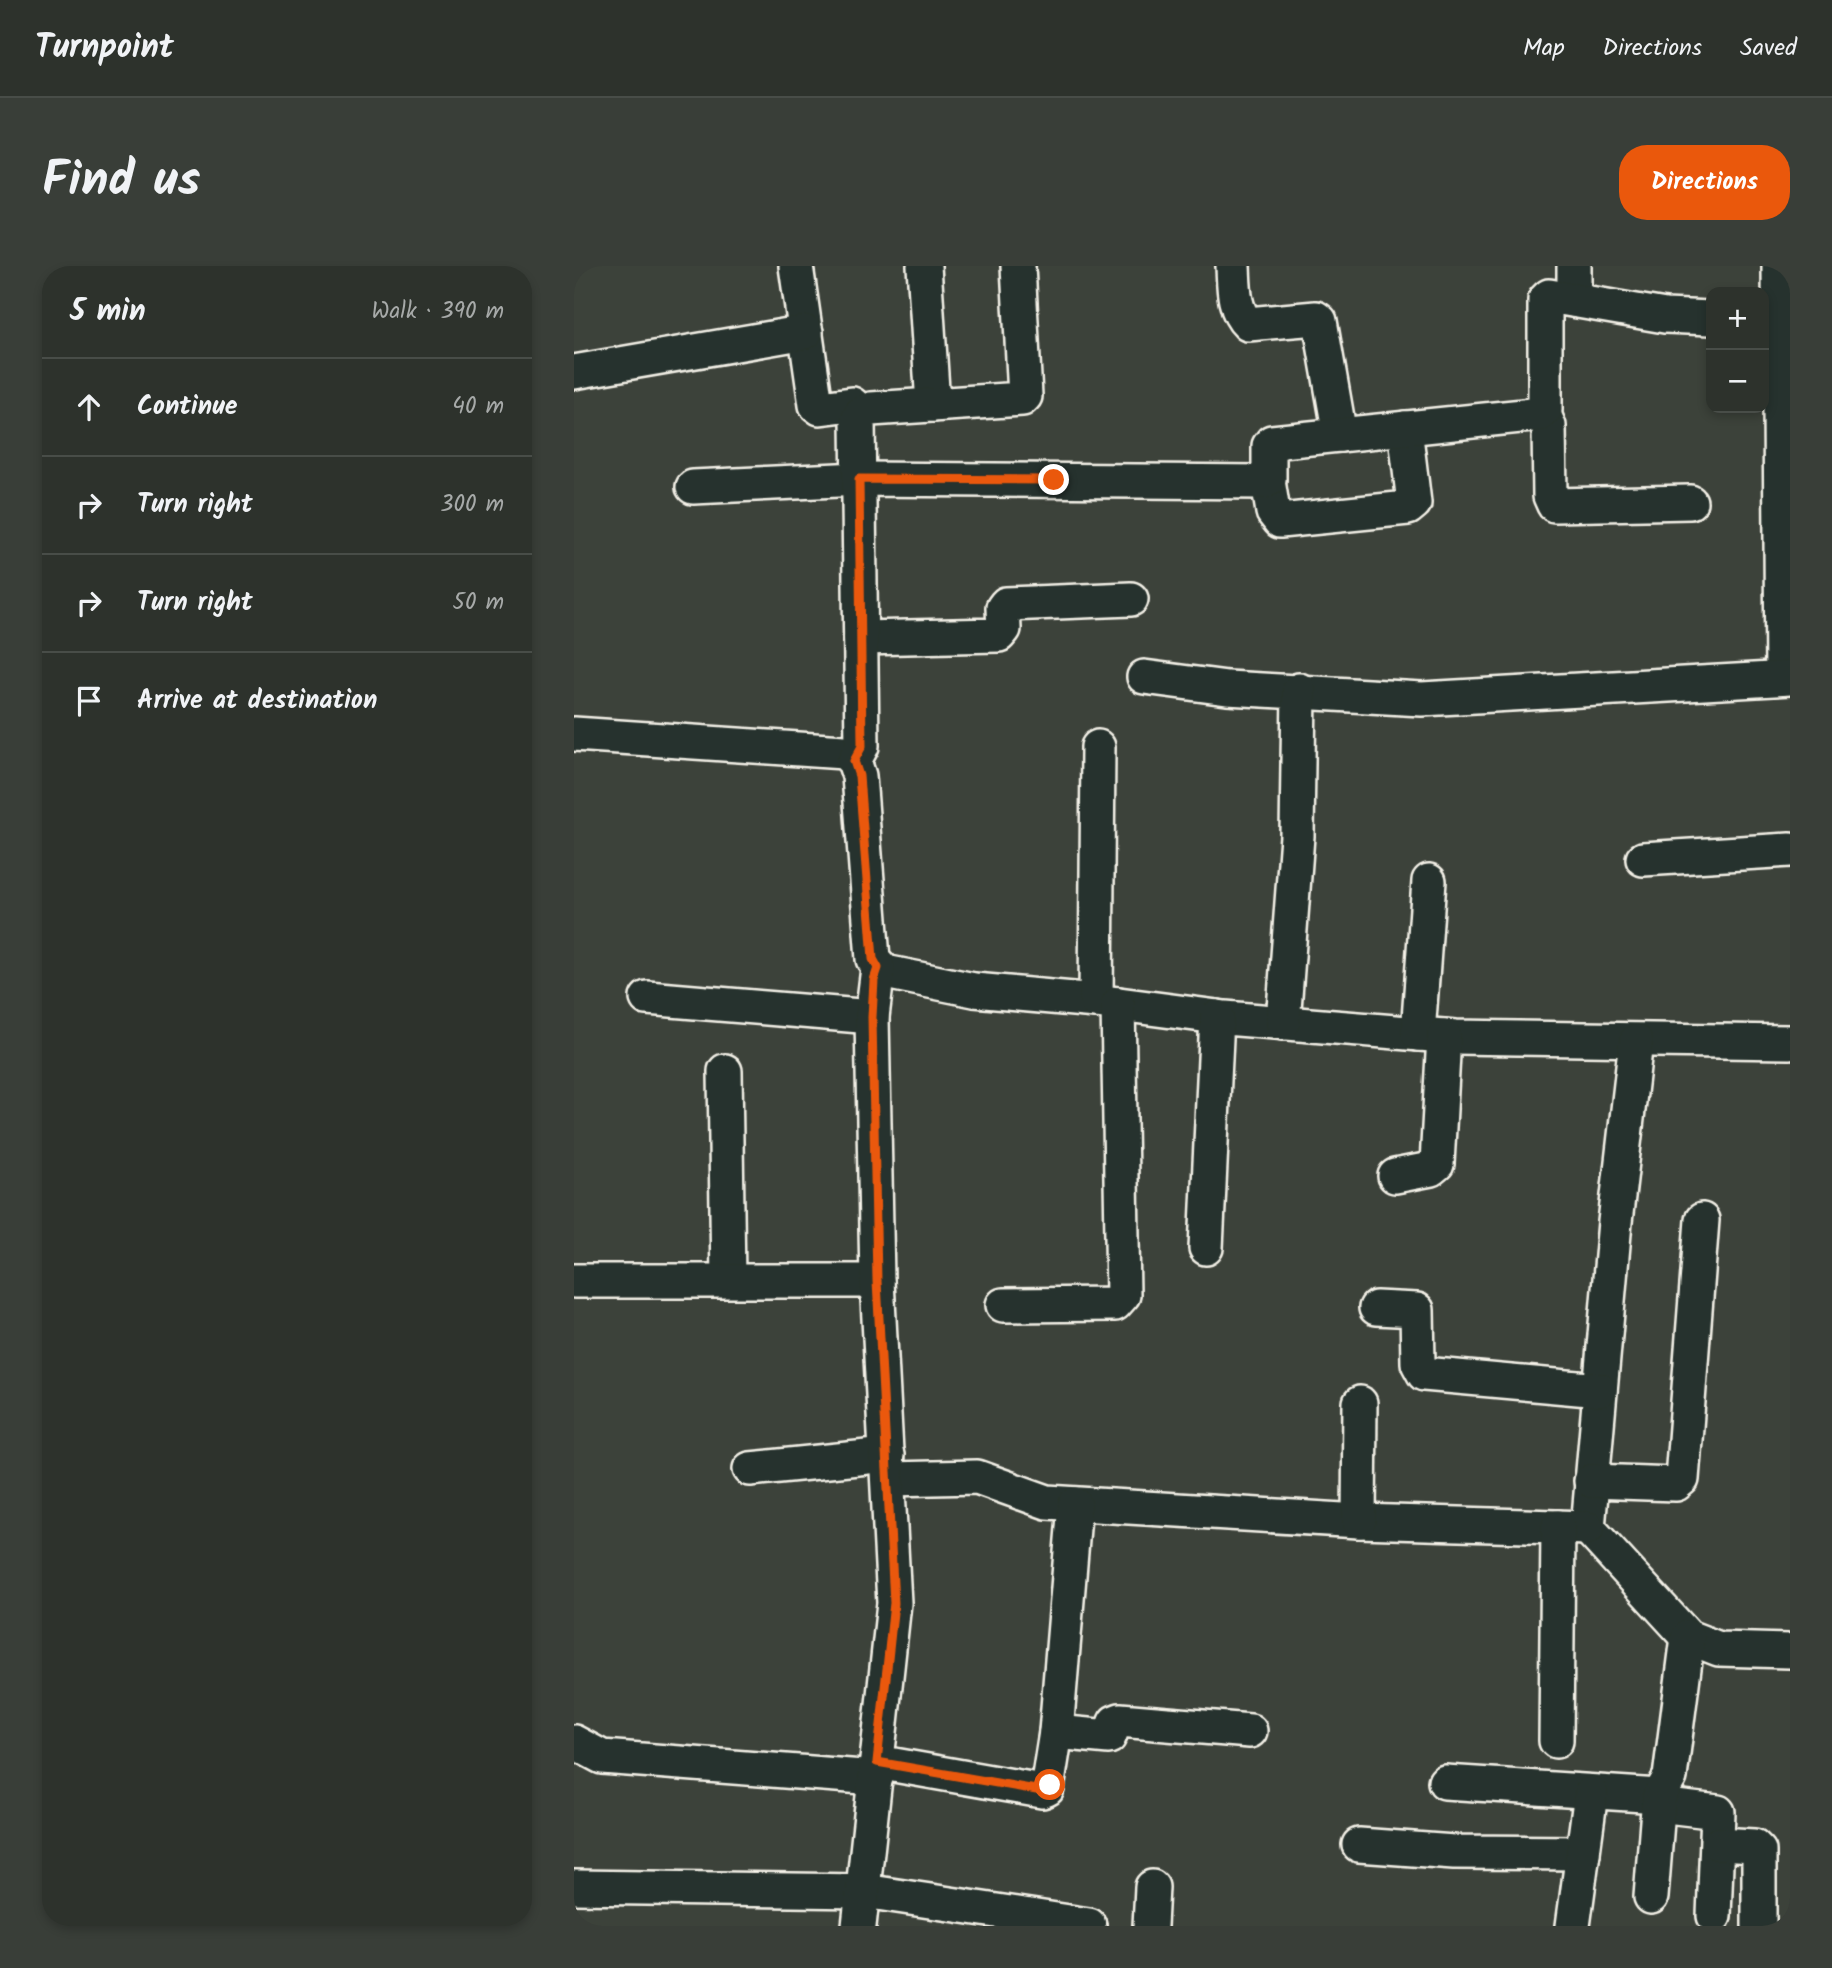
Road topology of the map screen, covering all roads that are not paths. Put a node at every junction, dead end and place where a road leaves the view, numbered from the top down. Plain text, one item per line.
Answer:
1 (796, 266) edge
2 (924, 266) edge
3 (1018, 266) edge
4 (1233, 266) edge
5 (1574, 266) edge
6 (1779, 266) edge
7 (1574, 300) junction
8 (1706, 318) edge
9 (1771, 321) edge
10 (806, 332) junction
11 (574, 372) edge
12 (933, 405) junction
13 (1543, 412) junction
14 (861, 413) junction
15 (1405, 428) junction
16 (1340, 435) junction
17 (859, 479) junction
18 (1268, 481) junction
19 (693, 487) dead end
20 (1690, 502) dead end
21 (1785, 523) edge
22 (1130, 599) dead end
23 (861, 638) junction
24 (1144, 677) dead end
25 (1786, 678) edge
26 (1299, 690) junction
27 (574, 734) edge
28 (1098, 747) dead end
29 (854, 761) junction
30 (1790, 850) edge
31 (1643, 859) dead end
32 (1429, 881) dead end
33 (878, 968) junction
34 (647, 998) dead end
35 (1107, 1002) junction
36 (872, 1017) junction
37 (1217, 1017) junction
38 (1283, 1023) junction
39 (1431, 1035) junction
40 (1636, 1041) junction
41 (1790, 1042) edge
42 (725, 1071) dead end
43 (1395, 1176) dead end
44 (1702, 1220) dead end
45 (1206, 1248) dead end
46 (728, 1280) junction
47 (574, 1281) edge
48 (877, 1281) junction
49 (1003, 1305) dead end
50 (1376, 1308) dead end
51 (1600, 1390) junction
52 (1360, 1403) dead end
53 (888, 1467) junction
54 (750, 1469) dead end
55 (1591, 1481) junction
56 (1075, 1504) junction
57 (1359, 1521) junction
58 (1573, 1527) junction
59 (1688, 1637) junction
60 (1790, 1651) edge
61 (1250, 1731) dead end
62 (1056, 1732) junction
63 (574, 1741) edge
64 (1556, 1741) dead end
65 (877, 1770) junction
66 (1445, 1782) dead end
67 (1591, 1793) junction
68 (1658, 1800) junction
69 (1718, 1844) junction
70 (1359, 1845) dead end
71 (1583, 1853) junction
72 (574, 1887) edge
73 (1152, 1887) dead end
74 (864, 1891) junction
75 (1651, 1897) dead end
76 (1714, 1916) dead end
77 (1090, 1925) edge
78 (859, 1926) edge
79 (1150, 1926) edge
80 (1573, 1926) edge
81 (1759, 1926) edge

1 - 10 street
2 - 12 street
3 - 12 street
4 - 16 street
5 - 7 street
6 - 9 street
7 - 8 street
7 - 13 street
9 - 21 street
10 - 11 street
10 - 14 street
12 - 14 street
13 - 15 street
13 - 20 street
14 - 17 street
15 - 16 street
15 - 18 street
16 - 18 street
17 - 18 street
17 - 19 street
17 - 23 street
21 - 25 street
22 - 23 street
23 - 29 street
24 - 26 street
25 - 26 street
26 - 38 street
27 - 29 street
28 - 35 street
29 - 33 street
30 - 31 street
32 - 39 street
33 - 35 street
33 - 36 street
34 - 36 street
35 - 37 street
35 - 49 street
36 - 48 street
37 - 38 street
37 - 45 street
38 - 39 street
39 - 40 street
39 - 43 street
40 - 41 street
40 - 51 street
42 - 46 street
44 - 55 street
46 - 47 street
46 - 48 street
48 - 53 street
50 - 51 street
51 - 55 street
52 - 57 street
53 - 54 street
53 - 56 street
53 - 65 street
55 - 58 street
56 - 57 street
56 - 62 street
57 - 58 street
58 - 59 street
58 - 64 street
59 - 60 street
59 - 68 street
61 - 62 street
62 - 65 street
63 - 65 street
65 - 74 street
66 - 67 street
67 - 68 street
67 - 71 street
68 - 69 street
68 - 75 street
69 - 76 street
69 - 81 street
70 - 71 street
71 - 80 street
72 - 74 street
73 - 79 street
74 - 77 street
74 - 78 street

